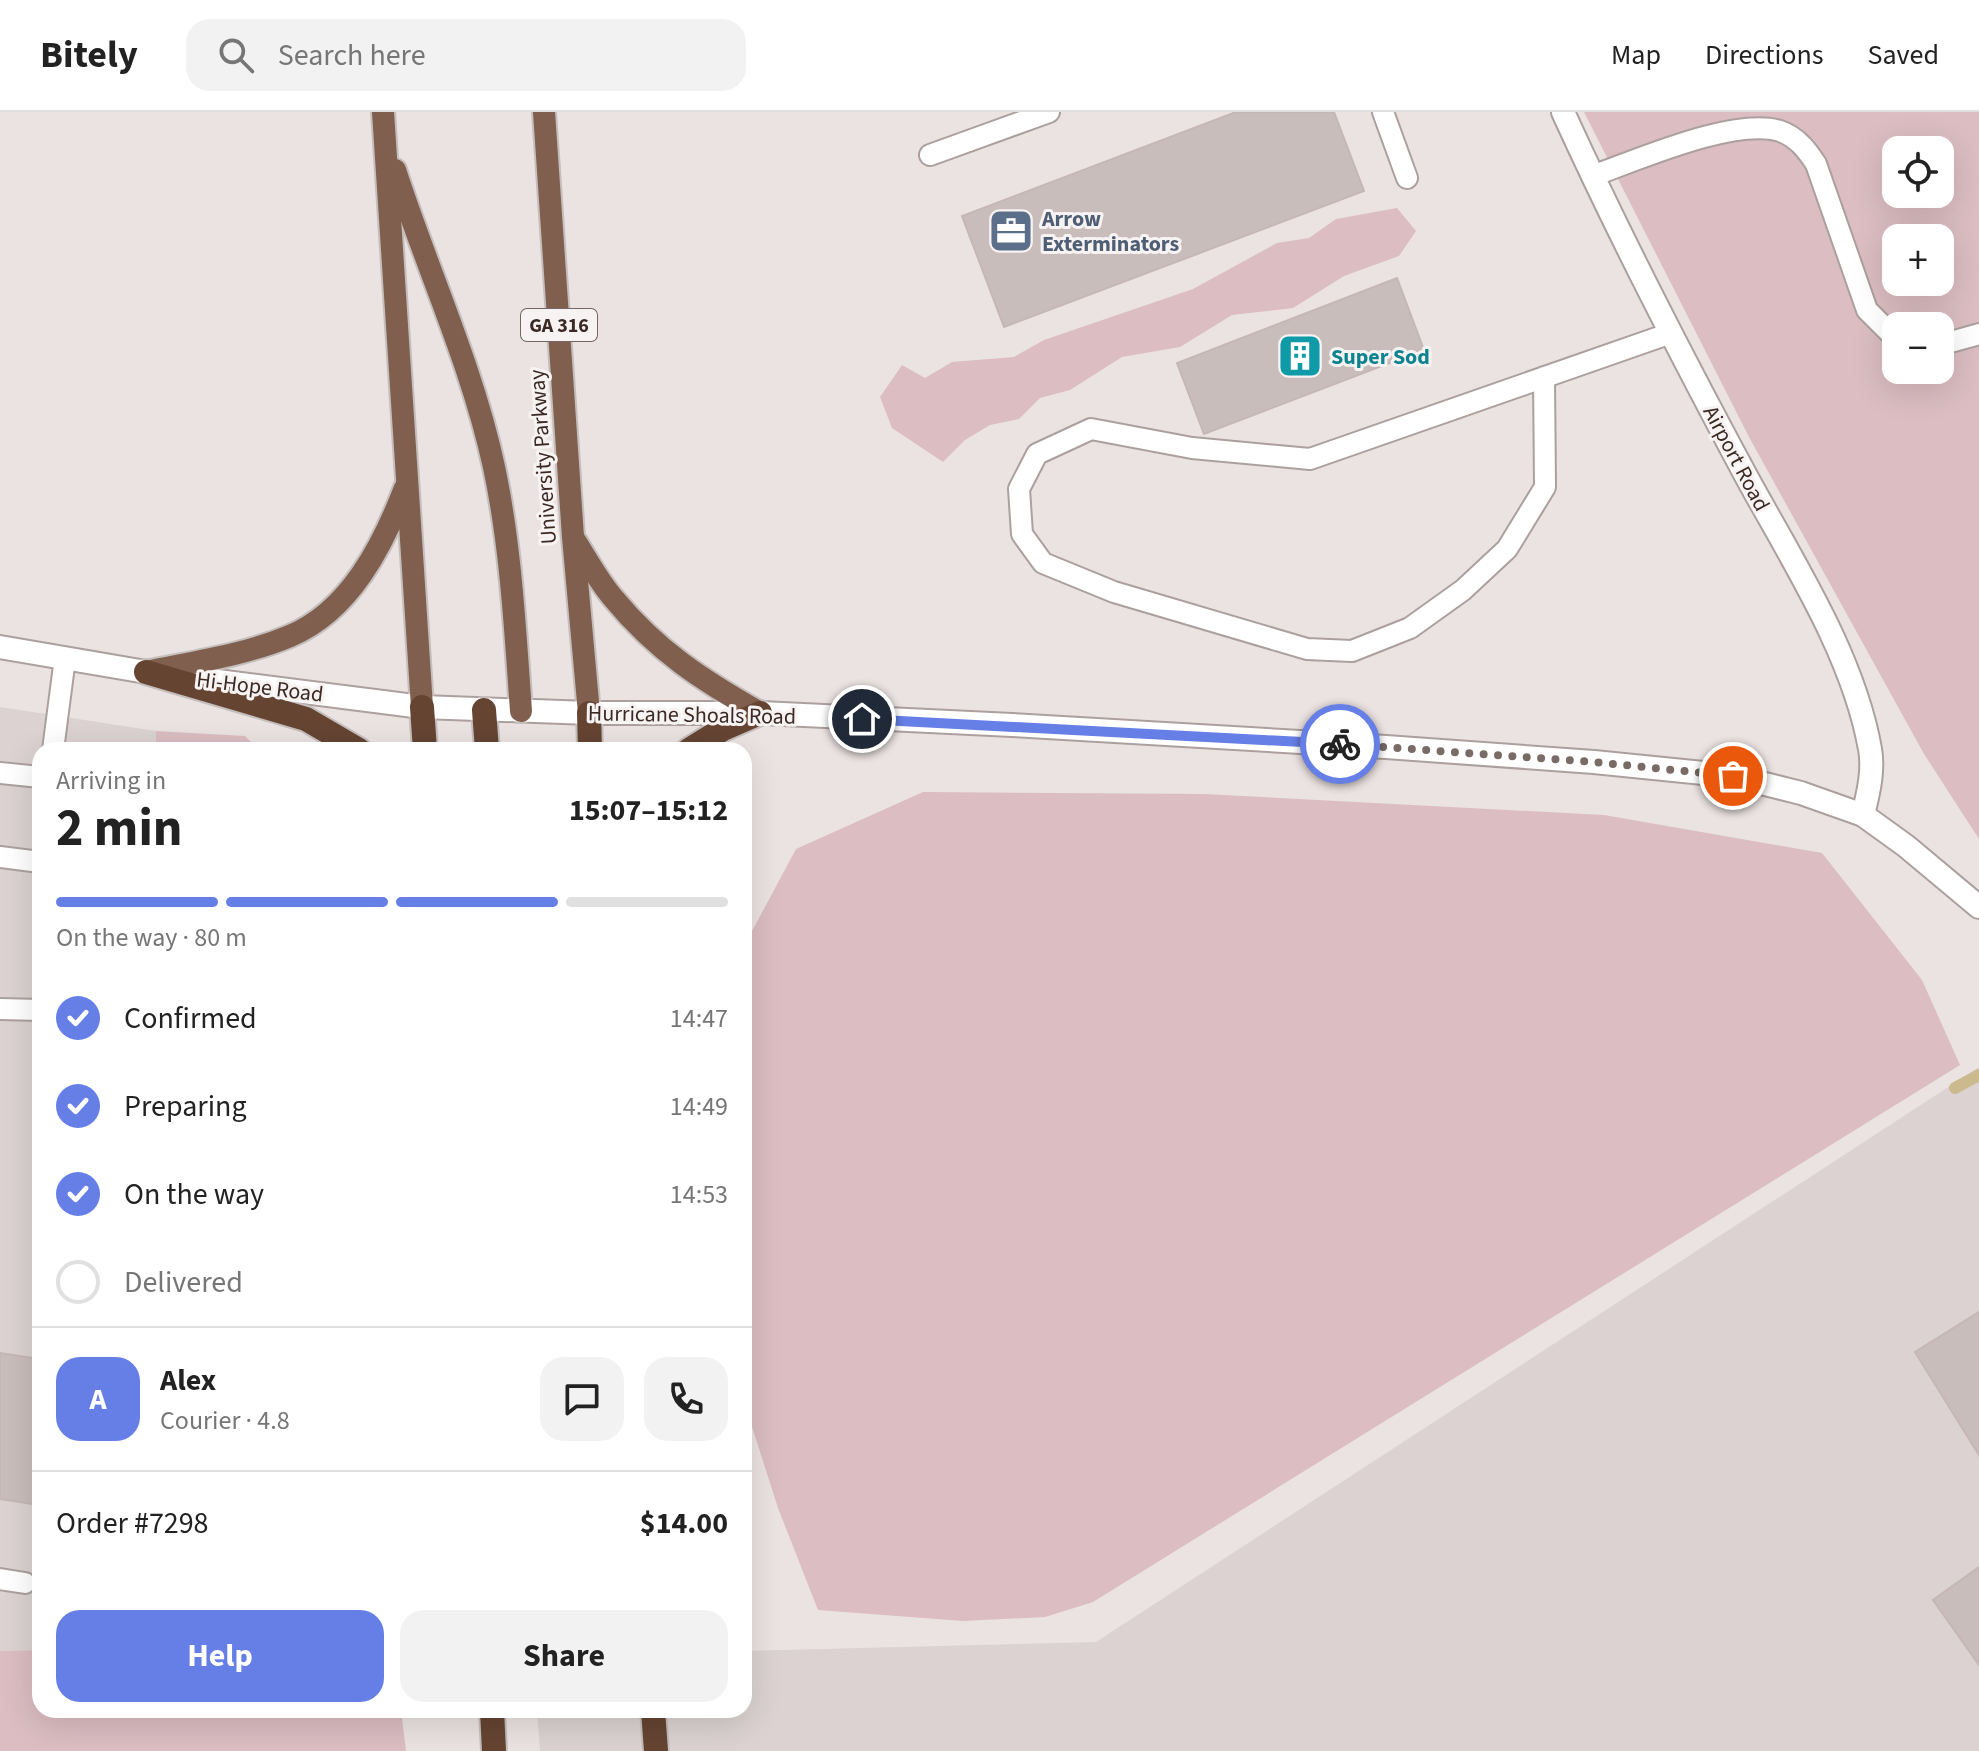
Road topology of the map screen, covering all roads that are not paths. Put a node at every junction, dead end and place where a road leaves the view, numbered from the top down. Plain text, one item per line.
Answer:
1 (383, 112) edge
2 (544, 112) edge
3 (1049, 112) edge
4 (1383, 112) edge
5 (1563, 112) edge
6 (384, 135) junction
7 (930, 155) dead end
8 (1592, 176) junction
9 (1407, 178) dead end
10 (1882, 325) edge
11 (1671, 333) junction
12 (1979, 334) edge
13 (1954, 341) edge
14 (1544, 377) junction
15 (408, 479) junction
16 (573, 537) junction
17 (0, 647) edge
18 (65, 658) junction
19 (146, 672) junction
20 (422, 707) junction
21 (484, 710) junction
22 (521, 711) junction
23 (589, 713) junction
24 (760, 713) junction
25 (54, 742) edge
26 (345, 742) edge
27 (424, 742) edge
28 (486, 742) edge
29 (590, 742) edge
30 (702, 742) edge
31 (0, 773) edge
32 (32, 776) edge
33 (1863, 815) junction
34 (0, 857) edge
35 (32, 861) edge
36 (1979, 907) edge
37 (0, 1009) edge
38 (32, 1010) edge
39 (0, 1579) edge
40 (25, 1583) dead end
41 (492, 1718) edge
42 (654, 1718) edge
43 (494, 1751) edge
44 (656, 1751) edge

1 - 6 highway
2 - 16 highway, University Parkway / GA 316
3 - 7 lane
4 - 9 lane
5 - 8 street, Airport Road
6 - 15 highway
6 - 22 highway
8 - 10 lane
8 - 11 street, Airport Road
11 - 14 lane
11 - 33 street, Airport Road
12 - 13 lane
14 - 14 lane
15 - 19 highway
15 - 20 highway
16 - 23 highway, University Parkway / GA 316
16 - 24 highway
17 - 18 street, Hi-Hope Road
18 - 19 street, Hi-Hope Road
18 - 25 lane
19 - 20 street, Hi-Hope Road
19 - 26 highway
20 - 21 street, Hi-Hope Road
20 - 27 highway
21 - 22 street, Hi-Hope Road
21 - 28 highway
22 - 23 street, Hurricane Shoals Road
23 - 24 street, Hurricane Shoals Road
23 - 29 highway, University Parkway / GA 316
24 - 30 highway
24 - 33 street, Hurricane Shoals Road
31 - 32 lane
33 - 36 street, Hurricane Shoals Road
34 - 35 lane
37 - 38 lane
39 - 40 lane
41 - 43 highway
42 - 44 highway

